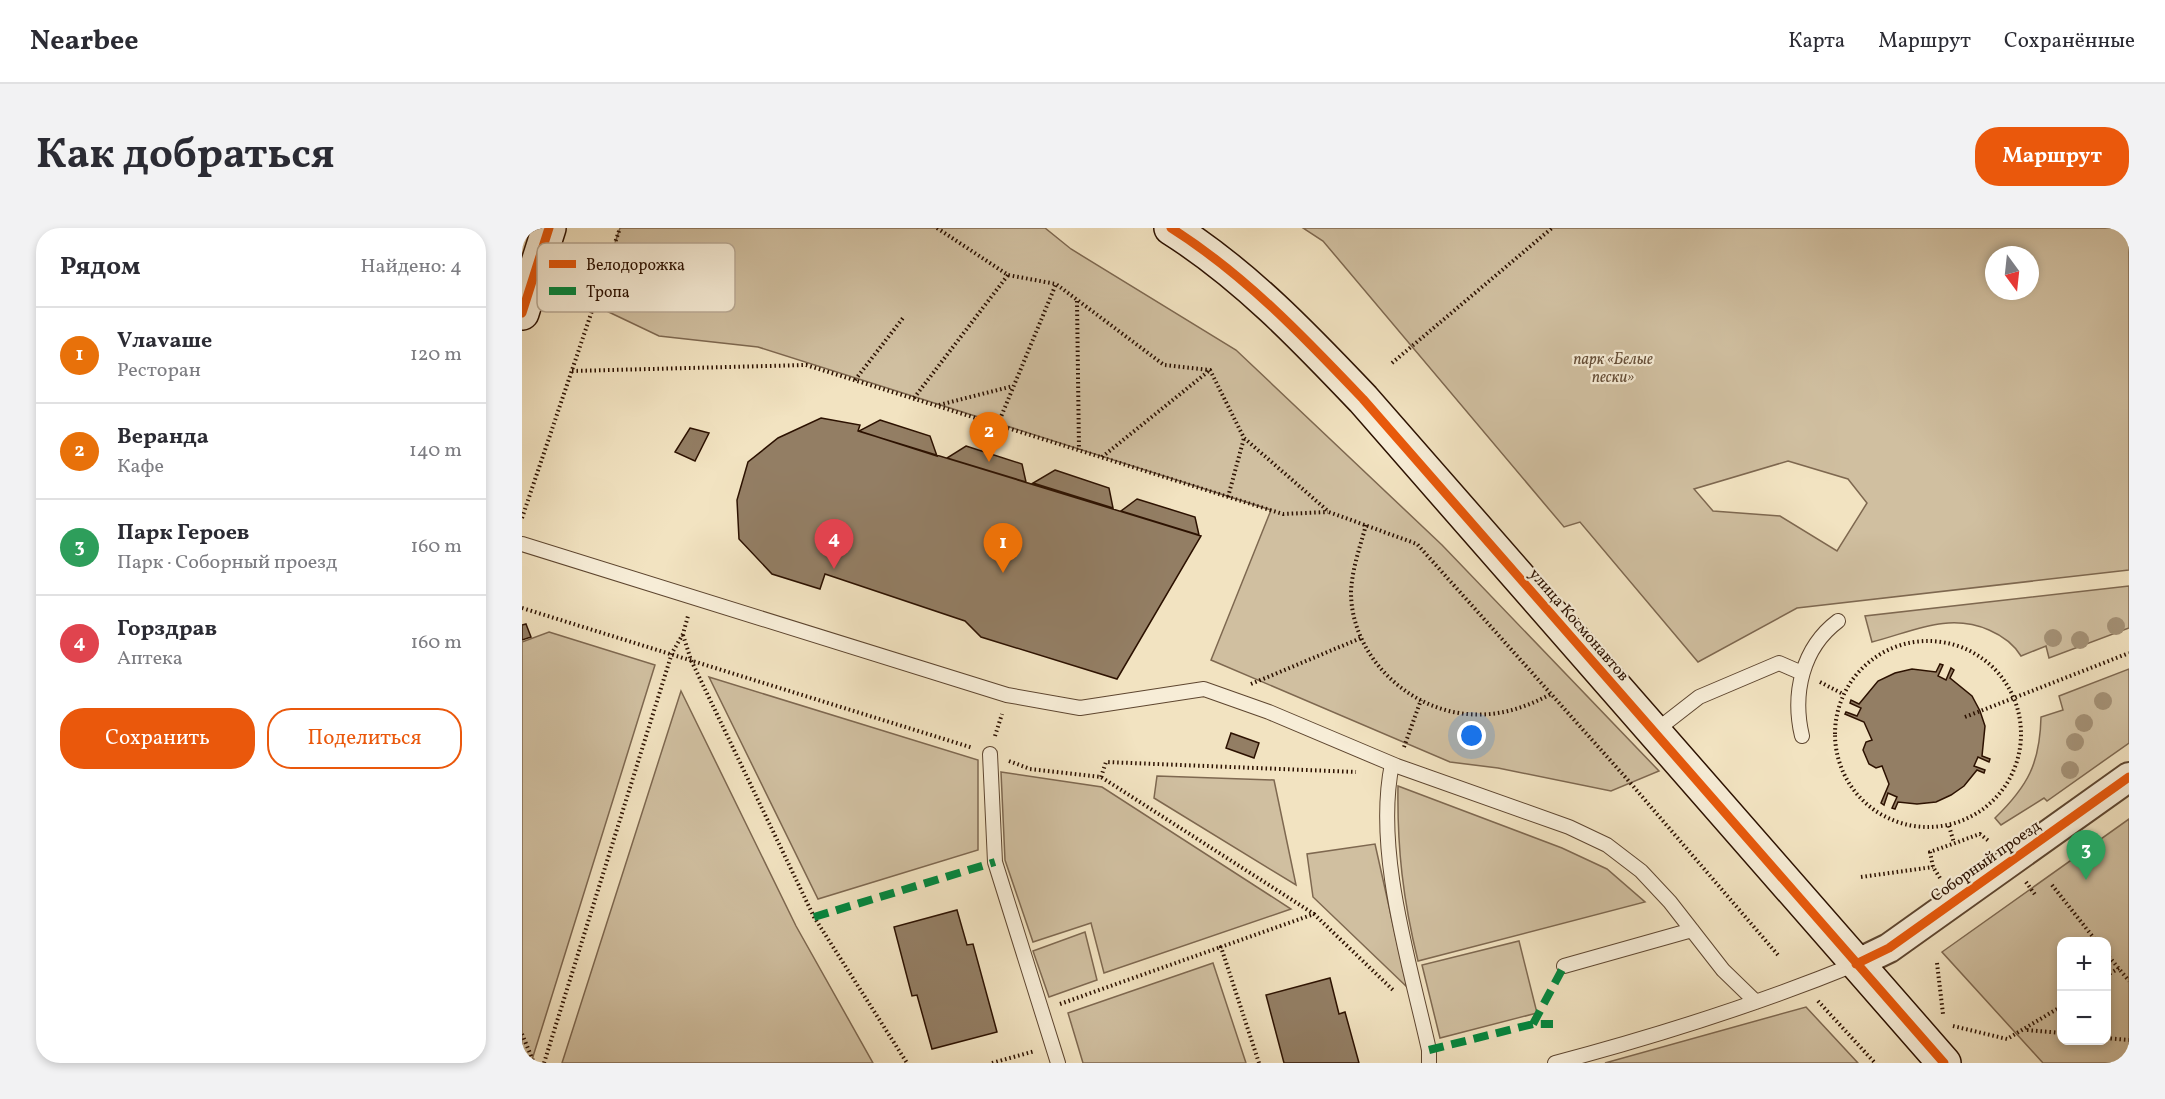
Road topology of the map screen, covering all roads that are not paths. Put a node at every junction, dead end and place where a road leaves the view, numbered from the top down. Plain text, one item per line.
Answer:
1 (549, 228) edge
2 (1171, 228) edge
3 (544, 243) edge
4 (537, 266) edge
5 (522, 313) edge
6 (522, 544) edge
7 (1838, 621) dead end
8 (1802, 673) junction
9 (1654, 732) junction
10 (1802, 736) dead end
11 (992, 748) road end
12 (1391, 769) junction
13 (2129, 777) edge
14 (1692, 930) junction
15 (1856, 964) junction
16 (1564, 966) dead end
17 (1756, 1002) junction
18 (1058, 1063) edge
19 (1429, 1063) edge
20 (1555, 1063) edge
21 (1944, 1063) edge

1 - 3 street
2 - 9 street, улица Космонавтов
4 - 5 street
6 - 12 lane
7 - 8 lane
8 - 9 lane
8 - 10 lane
9 - 15 street, улица Космонавтов
11 - 18 lane
12 - 14 lane
12 - 19 lane
13 - 15 street, Соборный проезд
14 - 16 lane
14 - 17 lane
15 - 17 lane
15 - 21 street, улица Космонавтов
17 - 20 lane

